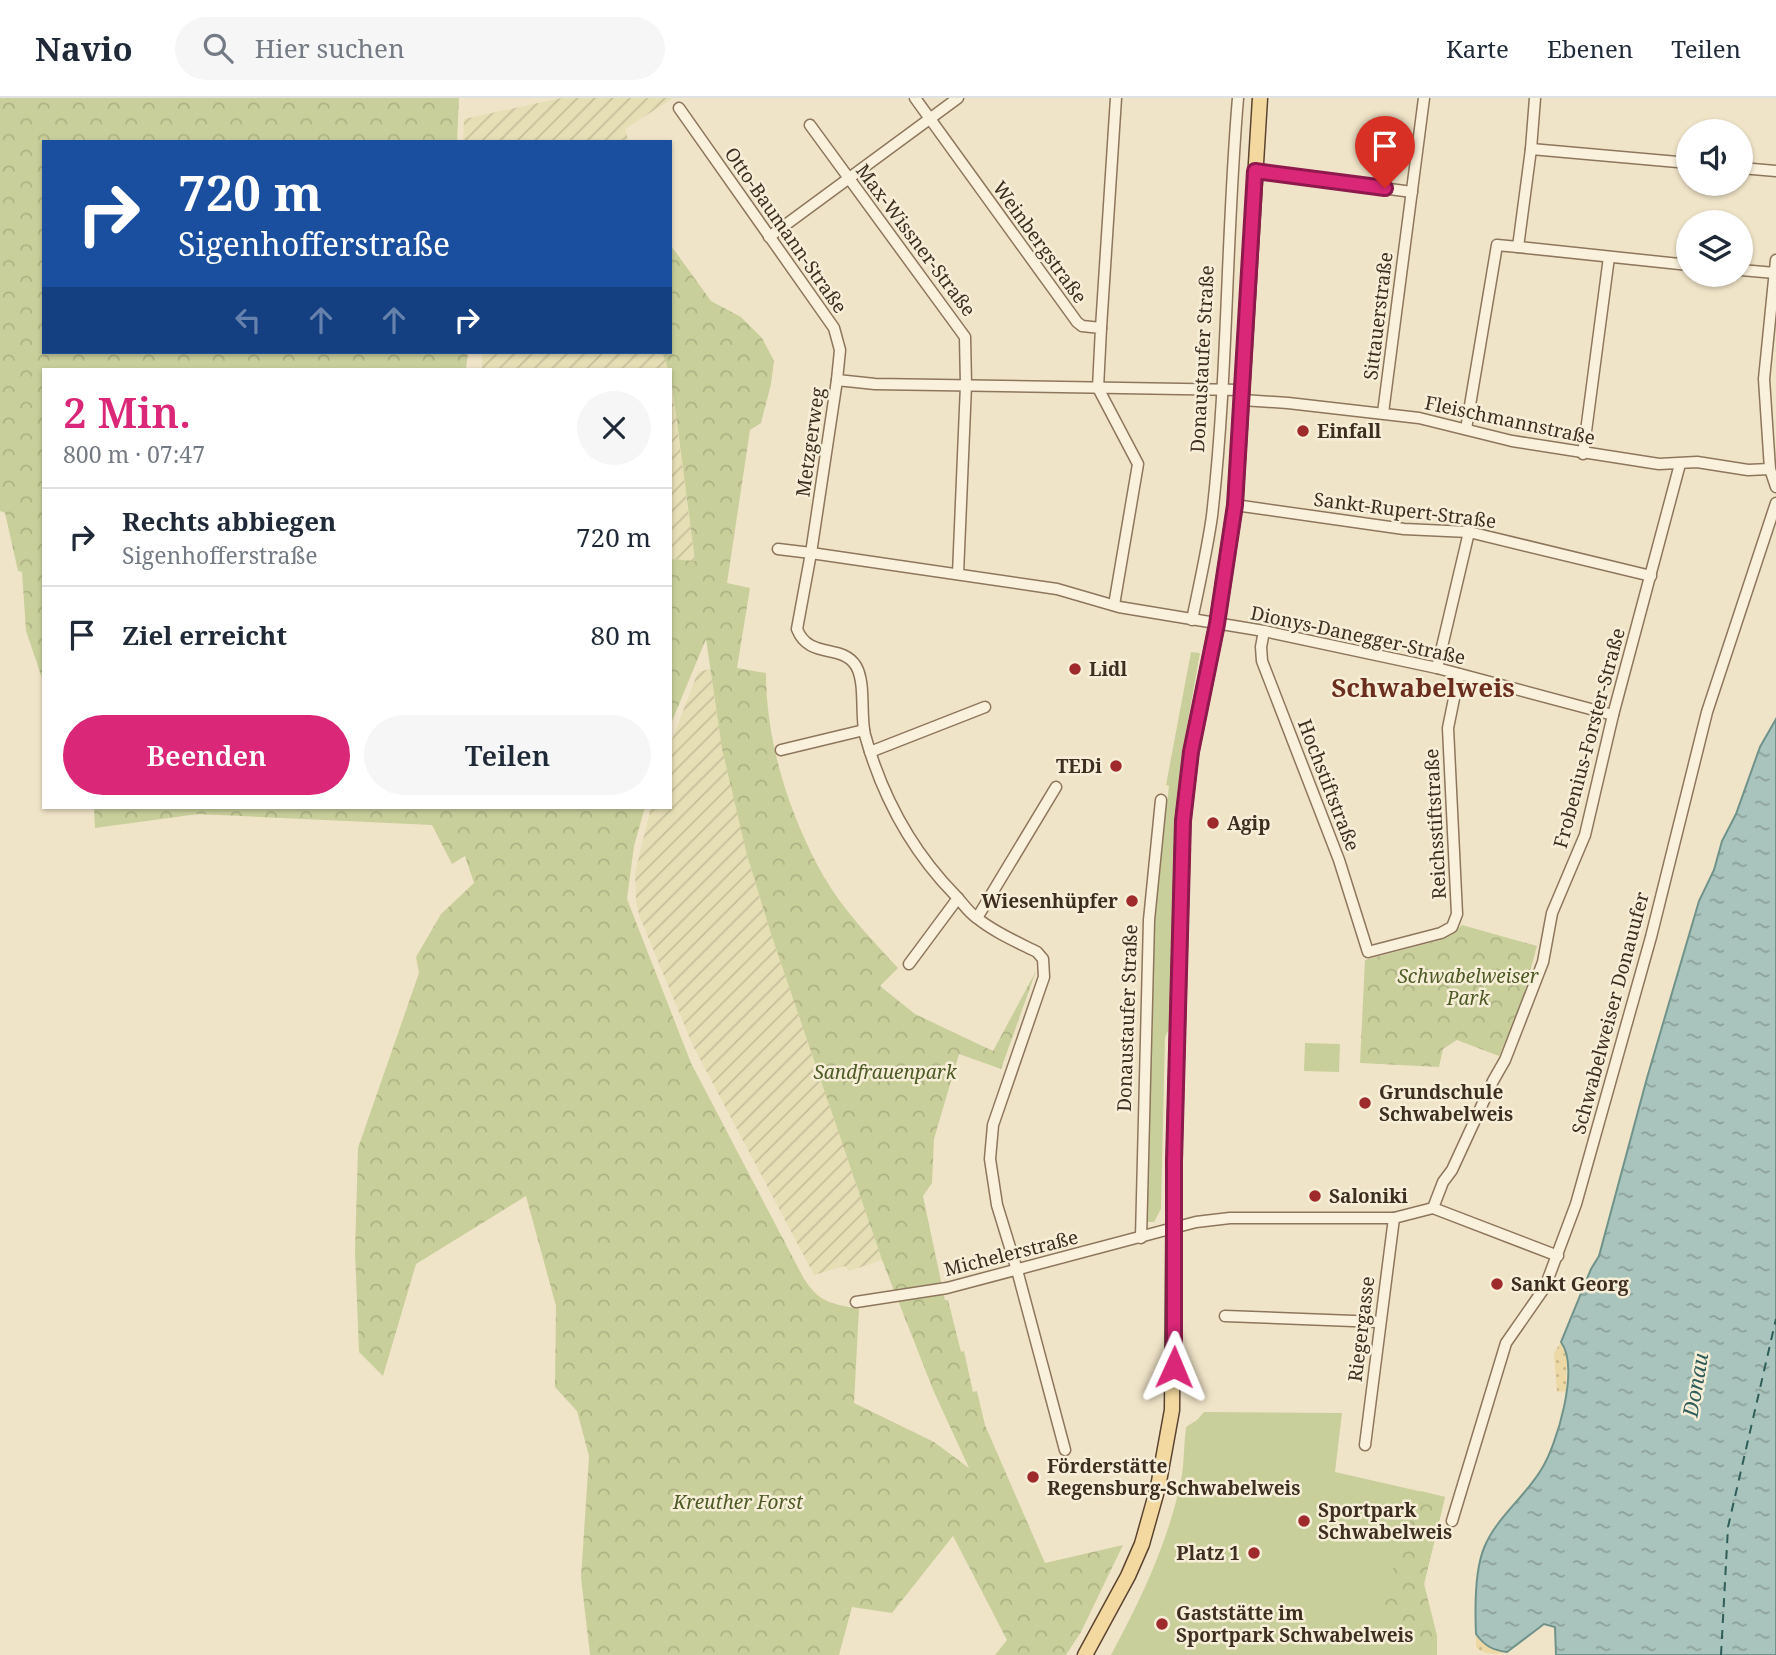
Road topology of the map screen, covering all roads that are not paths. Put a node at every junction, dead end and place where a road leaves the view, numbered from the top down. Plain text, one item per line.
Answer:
1 (915, 98) edge
2 (958, 98) edge
3 (1116, 98) edge
4 (1238, 98) edge
5 (1260, 98) edge
6 (1424, 98) edge
7 (1535, 98) edge
8 (679, 108) dead end
9 (930, 119) junction
10 (810, 125) dead end
11 (1531, 149) junction
12 (1676, 162) edge
13 (1753, 169) edge
14 (1255, 171) junction
15 (1776, 171) edge
16 (848, 179) junction
17 (1412, 192) junction
18 (769, 237) junction
19 (1518, 247) junction
20 (1609, 257) junction
21 (1776, 260) edge
22 (1676, 264) edge
23 (1753, 271) edge
24 (1775, 274) edge
25 (1101, 328) junction
26 (837, 380) junction
27 (966, 385) junction
28 (1098, 388) junction
29 (1222, 389) junction
30 (1242, 395) junction
31 (1382, 413) junction
32 (1466, 429) junction
33 (1583, 454) junction
34 (1680, 464) junction
35 (1770, 469) junction
36 (1776, 487) edge
37 (1776, 503) edge
38 (1235, 505) junction
39 (1469, 532) junction
40 (778, 549) dead end
41 (811, 554) junction
42 (958, 574) junction
43 (1651, 576) junction
44 (1114, 605) junction
45 (1192, 620) junction
46 (1217, 624) junction
47 (1264, 631) junction
48 (1437, 668) junction
49 (1459, 674) junction
50 (985, 707) dead end
51 (1613, 715) junction
52 (864, 730) junction
53 (781, 750) dead end
54 (870, 752) junction
55 (1056, 787) dead end
56 (1161, 800) dead end
57 (958, 898) junction
58 (977, 918) junction
59 (1368, 952) joint
60 (909, 964) dead end
61 (1433, 1208) junction
62 (1394, 1218) junction
63 (1174, 1229) junction
64 (1141, 1238) junction
65 (1558, 1256) junction
66 (1017, 1270) junction
67 (856, 1302) dead end
68 (1225, 1316) dead end
69 (1379, 1322) junction
70 (1365, 1445) dead end
71 (1065, 1450) dead end
72 (1452, 1521) dead end
73 (1085, 1655) edge

1 - 9 street, Weinbergstraße
2 - 9 street
3 - 25 street
4 - 29 street, Donaustaufer Straße
5 - 14 main road
6 - 17 street, Sittauerstraße
7 - 11 street
8 - 18 street, Otto-Baumann-Straße
9 - 16 street
9 - 25 street, Weinbergstraße
10 - 16 street, Max-Wissner-Straße
11 - 12 street
11 - 19 street
13 - 15 street
14 - 17 street
14 - 30 main road
16 - 18 street
16 - 27 street, Max-Wissner-Straße
17 - 31 street, Sittauerstraße
18 - 26 street, Otto-Baumann-Straße
19 - 20 street
19 - 32 street
20 - 22 street
20 - 33 street
21 - 24 street
23 - 24 street
24 - 35 street
25 - 28 street
26 - 27 street, Metzgerweg
26 - 41 street, Metzgerweg
27 - 28 street, Metzgerweg
27 - 42 street
28 - 29 street, Metzgerweg
28 - 44 street
29 - 30 street, Metzgerweg
29 - 45 street, Donaustaufer Straße
30 - 31 street, Fleischmannstraße
30 - 38 main road
31 - 32 street, Fleischmannstraße
32 - 33 street, Fleischmannstraße
33 - 34 street, Fleischmannstraße
34 - 35 street, Fleischmannstraße
34 - 43 street, Frobenius-Forster-Straße
35 - 36 street
37 - 65 street, Schwabelweiser Donauufer
38 - 39 street, Sankt-Rupert-Straße
38 - 46 main road
39 - 43 street, Sankt-Rupert-Straße
39 - 48 street
40 - 41 street
41 - 42 street
41 - 52 street, Metzgerweg
42 - 44 street
43 - 51 street, Frobenius-Forster-Straße
44 - 45 street
45 - 46 street
46 - 47 street, Dionys-Danegger-Straße
46 - 63 main road
47 - 48 street, Dionys-Danegger-Straße
47 - 59 street, Hochstiftstraße
48 - 49 street, Dionys-Danegger-Straße
49 - 51 street, Dionys-Danegger-Straße
49 - 59 street, Reichsstiftstraße
50 - 54 street
51 - 61 street, Frobenius-Forster-Straße
52 - 53 street
52 - 54 street
54 - 57 street
55 - 58 street
56 - 64 street, Donaustaufer Straße
57 - 58 street
57 - 60 street
58 - 66 street
61 - 62 street, Michelerstraße
61 - 65 street
62 - 63 street, Michelerstraße
62 - 69 street, Riegergasse
63 - 64 street, Michelerstraße
63 - 73 main road
64 - 66 street, Michelerstraße
65 - 72 street, Schwabelweiser Donauufer
66 - 67 street, Michelerstraße
66 - 71 street
68 - 69 street
69 - 70 street, Riegergasse

